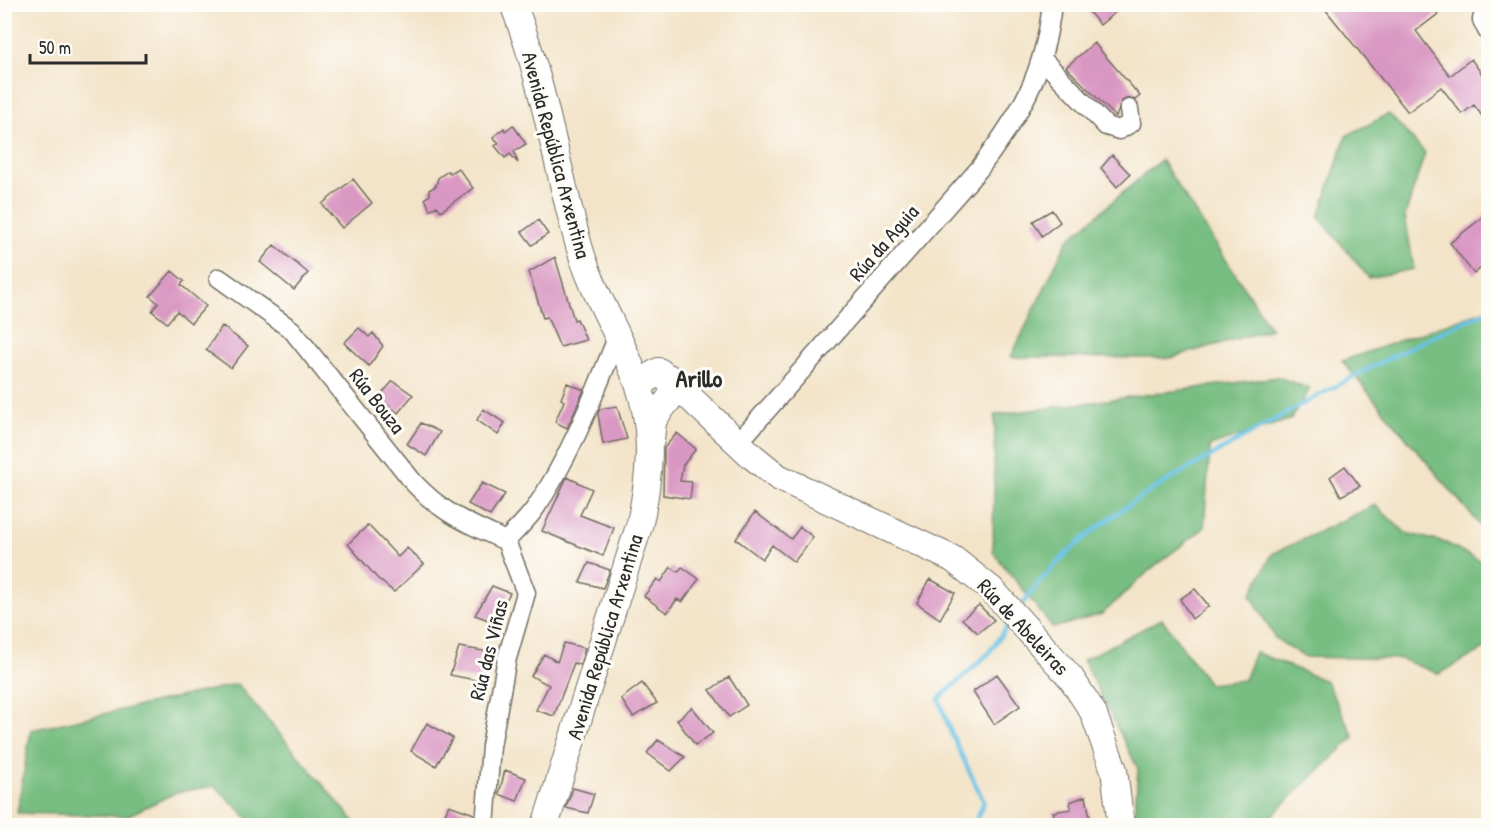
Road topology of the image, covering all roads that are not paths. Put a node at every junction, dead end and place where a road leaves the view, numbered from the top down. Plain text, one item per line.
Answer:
1 (513, 4) edge
2 (1052, 4) edge
3 (1472, 4) edge
4 (1486, 4) edge
5 (1487, 31) edge
6 (1043, 60) junction
7 (1129, 110) dead end
8 (219, 278) dead end
9 (617, 338) junction
10 (668, 377) junction
11 (640, 391) junction
12 (669, 402) junction
13 (717, 423) junction
14 (738, 443) junction
15 (650, 446) junction
16 (506, 542) junction
17 (485, 825) edge
18 (545, 825) edge
19 (1120, 825) edge

1 - 9 street, Avenida República Arxentina
2 - 6 street, Rúa da Aguia
3 - 5 street
4 - 5 street
6 - 7 street
6 - 14 street, Rúa da Aguia
8 - 16 street, Rúa Bouza
9 - 10 street, Avenida República Arxentina
9 - 11 street, Avenida República Arxentina
9 - 16 street
10 - 11 street
10 - 12 street
10 - 13 street, Rúa de Abeleiras
11 - 12 street, Rúa de Abeleiras
11 - 15 street, Avenida República Arxentina
12 - 13 street, Rúa de Abeleiras
12 - 15 street, Avenida República Arxentina
13 - 14 street, Rúa de Abeleiras
14 - 19 street, Rúa de Abeleiras
15 - 18 street, Avenida República Arxentina
16 - 17 street, Rúa das Viñas

